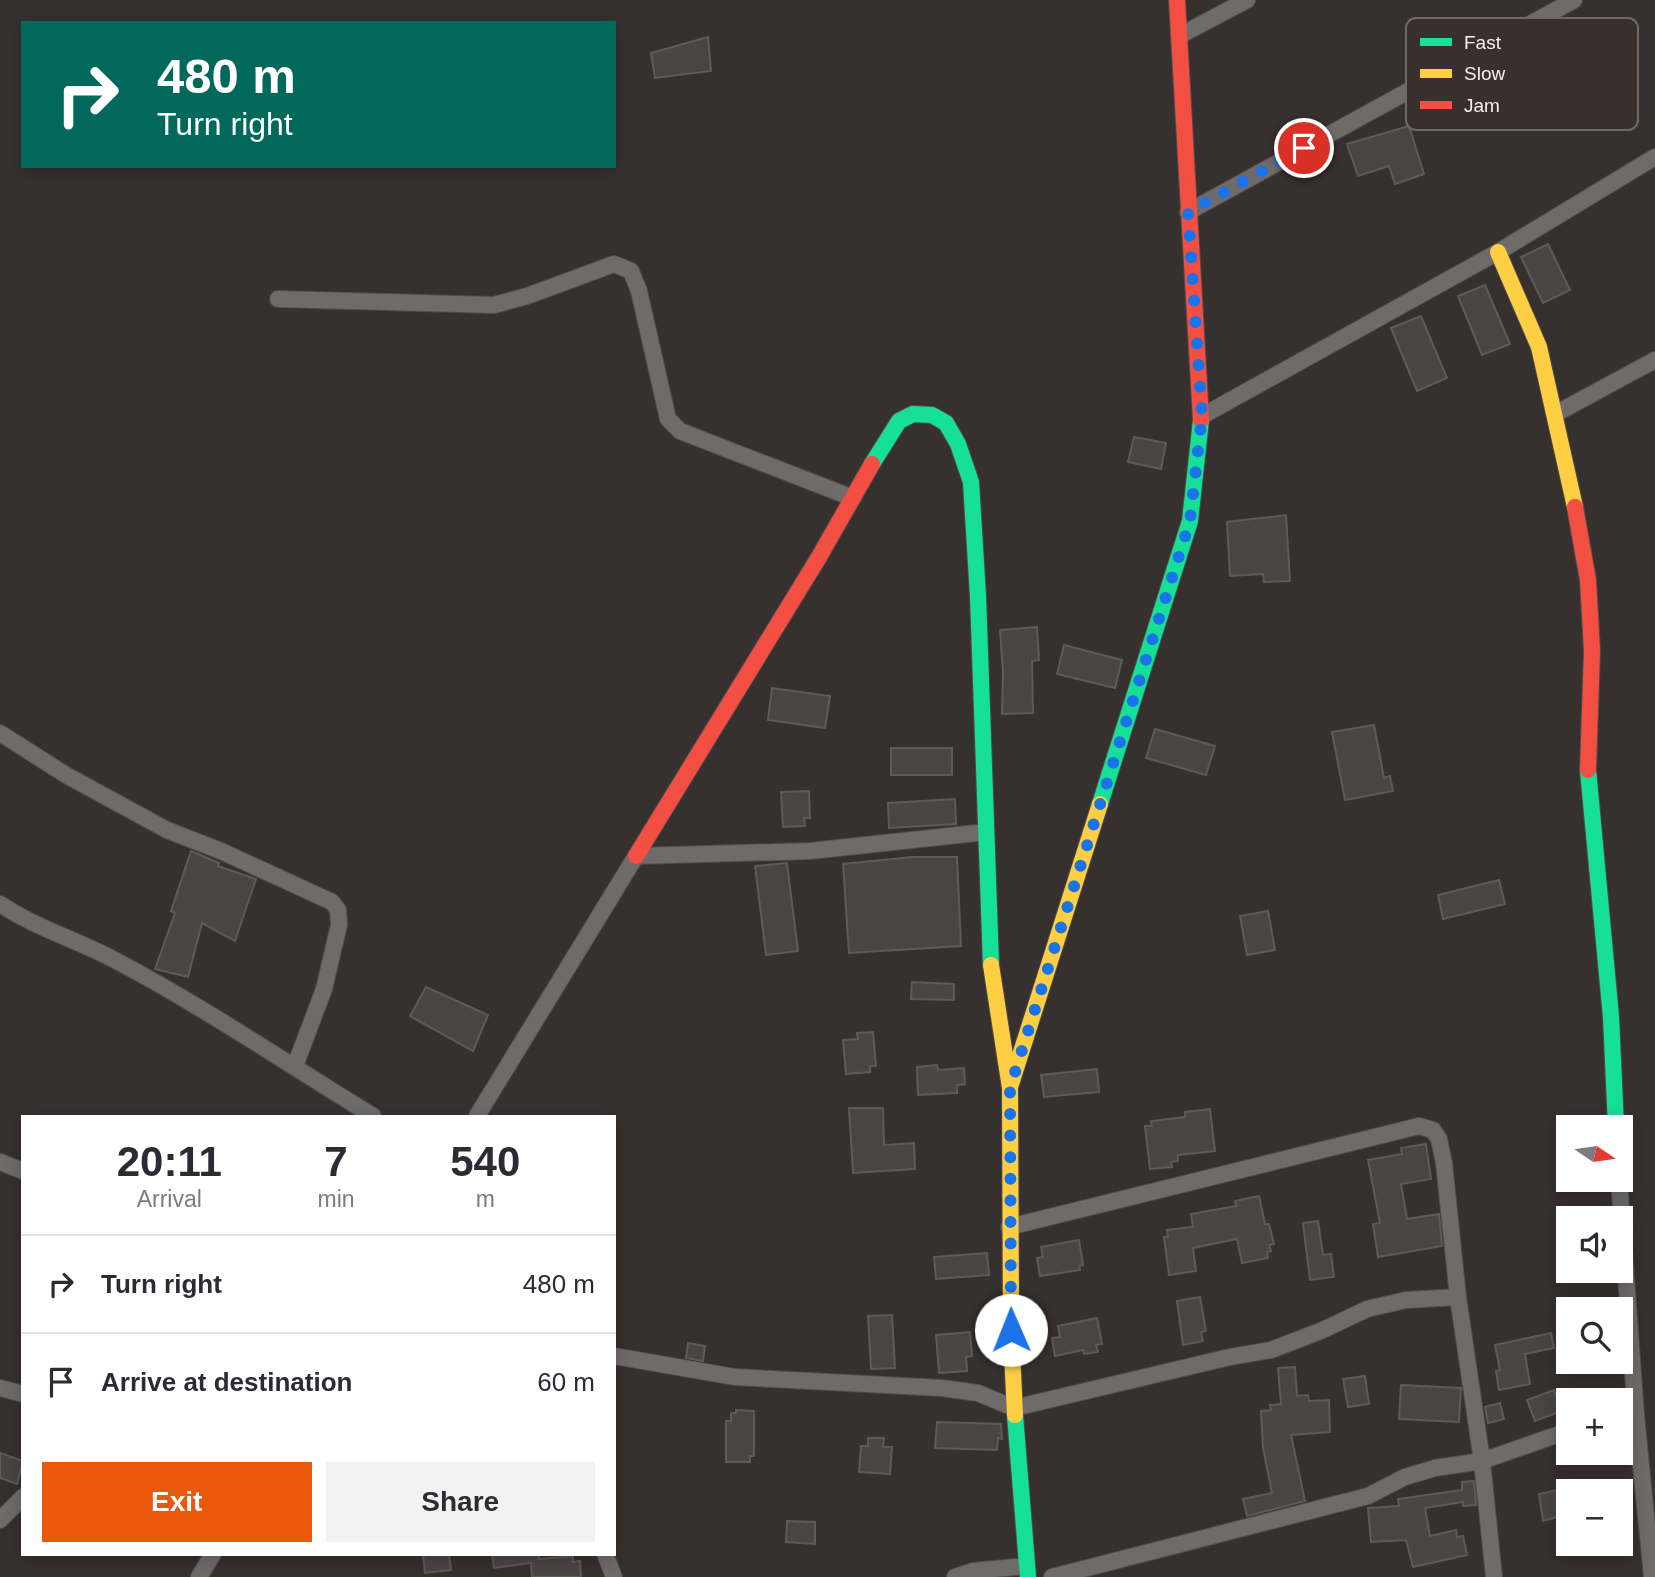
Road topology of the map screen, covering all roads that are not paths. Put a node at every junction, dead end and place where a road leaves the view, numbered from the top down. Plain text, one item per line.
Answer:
1 (1177, 0) edge
2 (1247, 0) edge
3 (1574, 0) edge
4 (1541, 18) edge
5 (1179, 36) junction
6 (1406, 92) edge
7 (1655, 157) edge
8 (1188, 212) junction
9 (1498, 252) junction
10 (278, 299) dead end
11 (1655, 360) edge
12 (1555, 414) junction
13 (1202, 416) junction
14 (853, 498) junction
15 (0, 733) edge
16 (986, 832) junction
17 (636, 856) junction
18 (0, 904) edge
19 (295, 1066) junction
20 (1010, 1088) junction
21 (371, 1115) edge
22 (478, 1115) edge
23 (1615, 1115) edge
24 (0, 1162) edge
25 (21, 1170) edge
26 (1619, 1192) edge
27 (1009, 1227) junction
28 (1458, 1297) junction
29 (616, 1356) edge
30 (0, 1388) edge
31 (1627, 1388) edge
32 (21, 1393) edge
33 (1014, 1408) junction
34 (1556, 1435) edge
35 (1633, 1450) edge
36 (1482, 1461) junction
37 (21, 1499) edge
38 (0, 1520) edge
39 (212, 1556) edge
40 (606, 1556) edge
41 (1028, 1572) edge
42 (200, 1577) edge
43 (614, 1577) edge
44 (955, 1577) edge
45 (1052, 1577) edge
46 (1494, 1577) edge
47 (1652, 1577) edge

1 - 5 street
2 - 5 street
3 - 4 street
5 - 8 street
6 - 8 street
7 - 9 street
8 - 13 street
9 - 12 street
9 - 13 street
10 - 14 street
11 - 12 street
12 - 23 street
13 - 20 street
14 - 16 street
14 - 17 street
15 - 19 street
16 - 17 street
16 - 20 street
17 - 22 street
18 - 19 street
19 - 21 street
20 - 27 street
24 - 25 street
26 - 31 street
27 - 28 street
27 - 33 street
28 - 33 street
28 - 36 street
29 - 33 street
30 - 32 street
33 - 41 street
34 - 36 street
35 - 47 street
36 - 45 street
36 - 46 street
37 - 38 street
39 - 42 street
40 - 43 street
41 - 44 street

